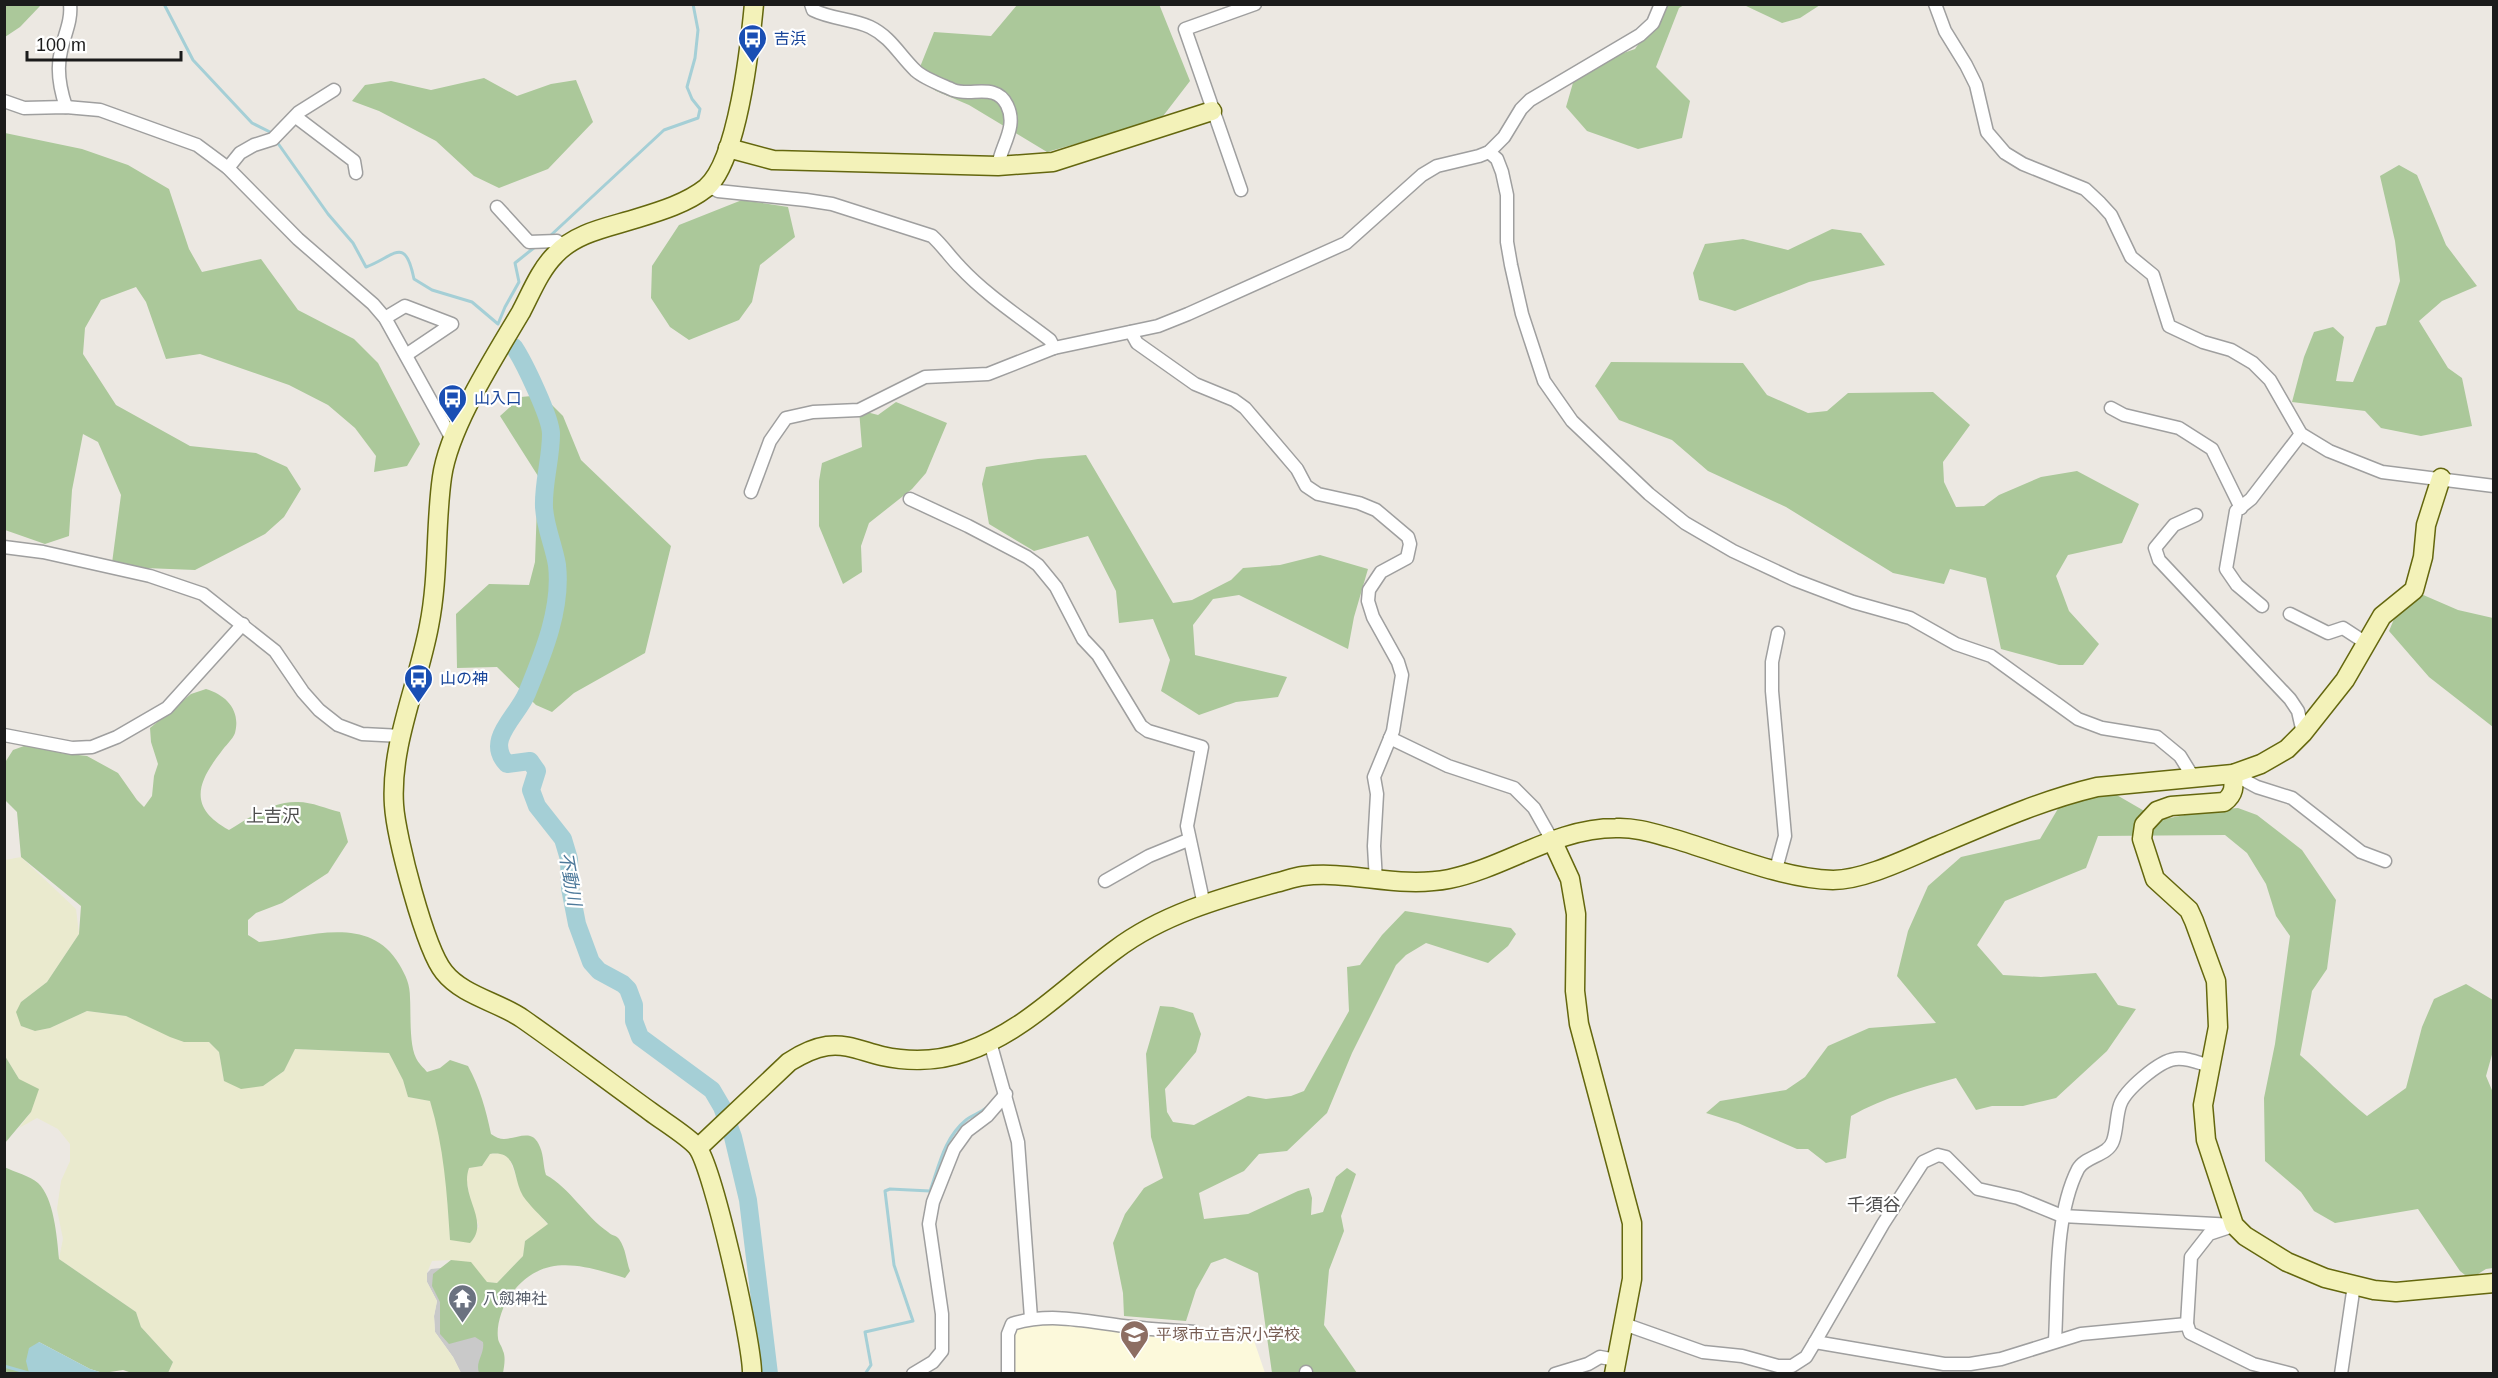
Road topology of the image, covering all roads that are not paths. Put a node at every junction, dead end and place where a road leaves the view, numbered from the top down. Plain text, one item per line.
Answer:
1 (70, 4) edge
2 (754, 4) edge
3 (810, 4) edge
4 (1255, 4) edge
5 (1661, 4) edge
6 (1935, 4) edge
7 (334, 90) dead end
8 (4, 101) edge
9 (66, 107) junction
10 (1212, 111) junction
11 (296, 117) junction
12 (728, 148) junction
13 (1489, 152) junction
14 (999, 166) junction
15 (228, 168) junction
16 (356, 173) dead end
17 (709, 186) junction
18 (1241, 190) dead end
19 (497, 207) dead end
20 (565, 246) junction
21 (386, 318) junction
22 (1131, 332) junction
23 (1054, 348) junction
24 (406, 355) junction
25 (2112, 408) dead end
26 (2301, 434) junction
27 (452, 439) junction
28 (2440, 478) junction
29 (2493, 486) edge
30 (751, 492) dead end
31 (910, 499) dead end
32 (2241, 508) junction
33 (2196, 515) dead end
34 (4, 547) edge
35 (2262, 606) dead end
36 (2290, 614) dead end
37 (243, 624) junction
38 (1778, 633) dead end
39 (2366, 643) junction
40 (2304, 733) junction
41 (4, 735) edge
42 (402, 735) junction
43 (1390, 738) junction
44 (2233, 774) junction
45 (2193, 777) junction
46 (1188, 840) junction
47 (1552, 840) junction
48 (2385, 861) dead end
49 (1776, 869) junction
50 (1105, 881) dead end
51 (1376, 881) junction
52 (1204, 905) junction
53 (990, 1042) junction
54 (2211, 1066) junction
55 (1006, 1094) junction
56 (704, 1142) junction
57 (2062, 1216) junction
58 (2234, 1225) junction
59 (2493, 1283) edge
60 (2355, 1285) junction
61 (1031, 1318) junction
62 (1624, 1324) junction
63 (2187, 1324) junction
64 (1194, 1332) dead end
65 (2055, 1341) junction
66 (1815, 1342) junction
67 (1615, 1367) edge
68 (1793, 1370) edge
69 (752, 1374) edge
70 (913, 1374) edge
71 (1008, 1374) edge
72 (1555, 1374) edge
73 (2292, 1374) edge
74 (2342, 1374) edge

1 - 9 street
2 - 12 street
3 - 14 street
4 - 10 street
5 - 13 street
6 - 26 street
7 - 11 street
8 - 9 street
9 - 15 street
10 - 14 street
10 - 18 street
11 - 15 street
11 - 16 street
12 - 14 street
12 - 17 street
13 - 22 street
13 - 45 street
15 - 21 street
17 - 20 street
17 - 23 street
19 - 20 street
20 - 27 street
21 - 24 street
21 - 24 street
22 - 23 street
22 - 43 street
23 - 30 street
24 - 27 street
25 - 32 street
26 - 28 street
26 - 32 street
27 - 42 street
28 - 29 street
28 - 39 street
31 - 46 street
32 - 35 street
33 - 40 street
34 - 37 street
36 - 39 street
37 - 41 street
37 - 42 street
38 - 49 street
39 - 40 street
40 - 44 street
42 - 56 street
43 - 47 street
43 - 51 street
44 - 45 street
44 - 48 street
44 - 54 street
45 - 49 street
46 - 50 street
46 - 52 street
47 - 49 street
47 - 51 street
47 - 62 street
51 - 52 street
52 - 53 street
53 - 55 street
53 - 56 street
54 - 57 street
54 - 58 street
55 - 61 street
55 - 70 street
56 - 69 street
57 - 58 street
57 - 65 street
57 - 66 street
58 - 60 street
58 - 63 street
59 - 60 street
60 - 74 street
61 - 64 street
61 - 71 street
62 - 67 street
62 - 68 street
63 - 65 street
63 - 73 street
65 - 66 street
66 - 68 street
67 - 72 street

